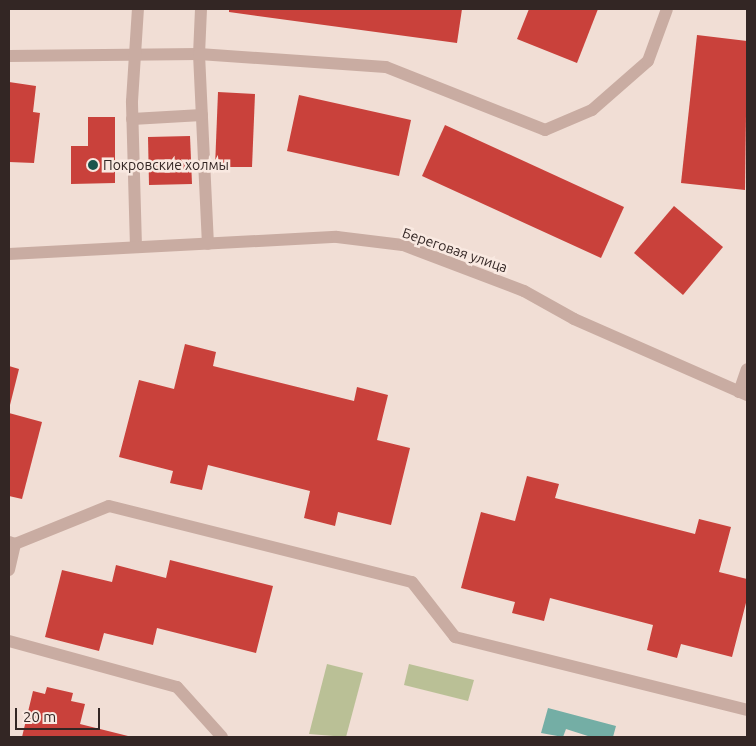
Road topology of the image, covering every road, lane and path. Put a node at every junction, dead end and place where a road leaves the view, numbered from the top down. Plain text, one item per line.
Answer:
1 (138, 9) edge
2 (201, 9) edge
3 (667, 9) edge
4 (199, 54) junction
5 (136, 55) junction
6 (9, 56) edge
7 (202, 115) junction
8 (132, 119) junction
9 (208, 244) junction
10 (136, 247) junction
11 (9, 254) edge
12 (747, 369) edge
13 (743, 393) edge
14 (12, 543) edge
15 (9, 570) edge
16 (9, 641) edge
17 (747, 710) edge
18 (222, 737) edge

1 - 5 street
2 - 4 street
3 - 4 street
4 - 5 street
4 - 7 street
5 - 6 street
5 - 8 street
7 - 8 street
7 - 9 street
8 - 10 street
9 - 10 street, Береговая улица
9 - 13 street, Береговая улица
10 - 11 street, Береговая улица
12 - 13 street
14 - 15 street
14 - 17 street
16 - 18 street

